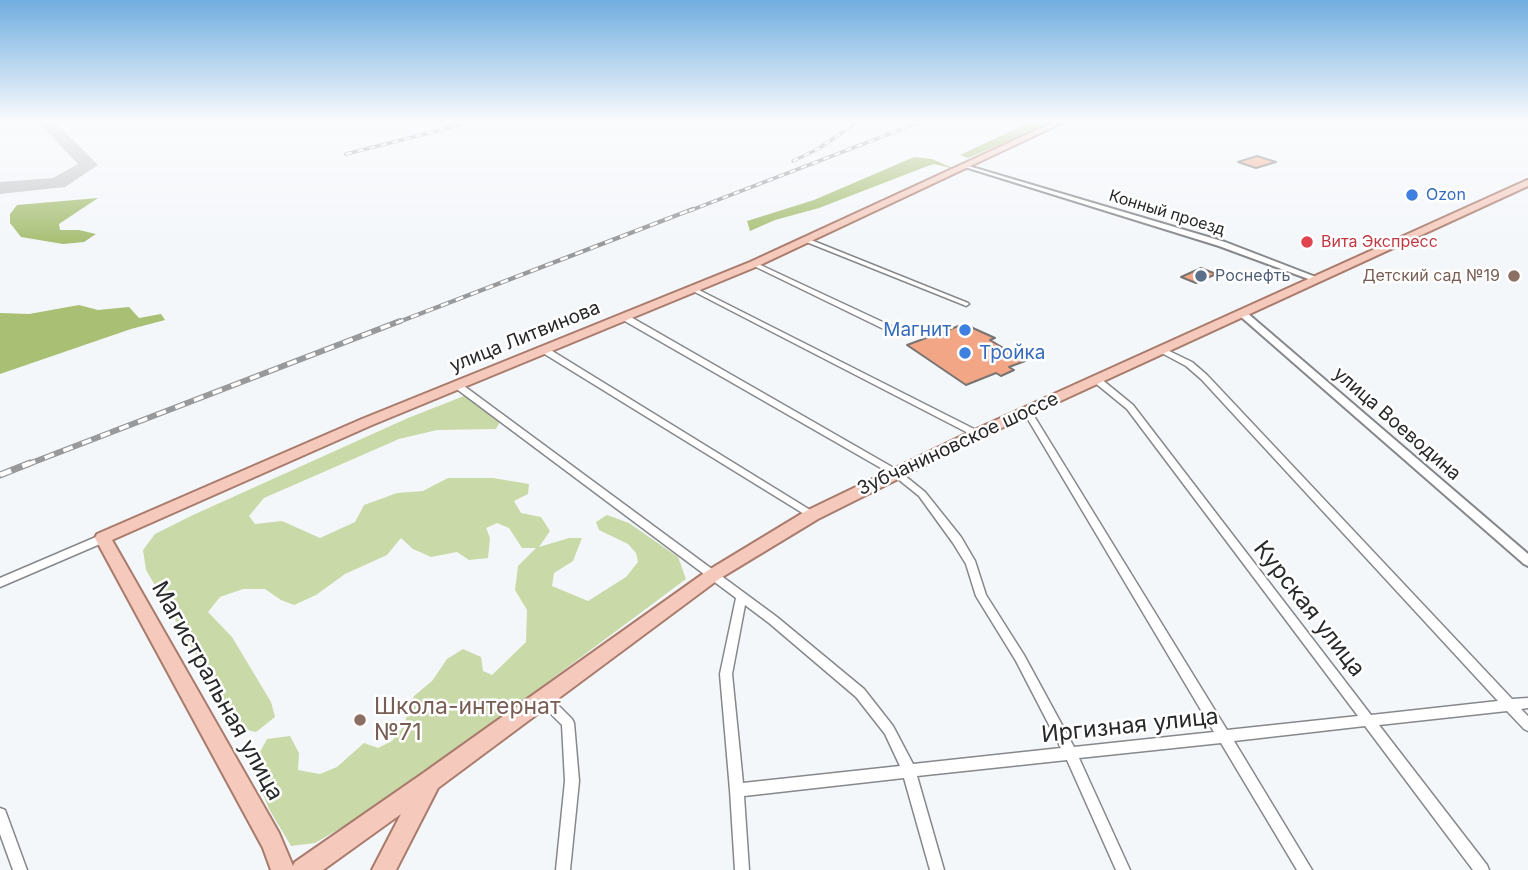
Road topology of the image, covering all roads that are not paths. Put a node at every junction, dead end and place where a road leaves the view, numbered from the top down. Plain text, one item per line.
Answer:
1 (976, 162) edge
2 (967, 166) junction
3 (1528, 183) edge
4 (806, 240) junction
5 (754, 264) junction
6 (1317, 279) junction
7 (693, 289) junction
8 (966, 304) dead end
9 (1243, 314) junction
10 (626, 318) junction
11 (901, 334) dead end
12 (546, 351) junction
13 (1162, 351) junction
14 (1097, 380) junction
15 (457, 385) junction
16 (1027, 411) junction
17 (977, 433) junction
18 (896, 473) junction
19 (812, 515) junction
20 (103, 538) junction
21 (1528, 561) edge
22 (713, 575) junction
23 (0, 583) edge
24 (741, 598) junction
25 (542, 697) junction
26 (1528, 703) edge
27 (1510, 705) junction
28 (1369, 721) junction
29 (1528, 725) edge
30 (1226, 736) junction
31 (1071, 754) junction
32 (909, 771) junction
33 (430, 781) junction
34 (737, 790) junction
35 (0, 815) edge
36 (20, 870) edge
37 (283, 870) edge
38 (303, 870) edge
39 (384, 870) edge
40 (563, 870) edge
41 (742, 870) edge
42 (937, 870) edge
43 (1123, 870) edge
44 (1305, 870) edge
45 (1482, 870) edge

1 - 2 main road, улица Литвинова
2 - 4 main road, улица Литвинова
2 - 6 street, Конный проезд
3 - 6 main road, Зубчаниновское шоссе
4 - 5 main road, улица Литвинова
4 - 8 street
5 - 7 main road, улица Литвинова
5 - 11 street
6 - 9 main road, Зубчаниновское шоссе
7 - 10 main road, улица Литвинова
7 - 17 street
9 - 13 main road, Зубчаниновское шоссе
9 - 21 street, улица Воеводина
10 - 12 main road, улица Литвинова
10 - 18 street
12 - 15 main road, улица Литвинова
12 - 19 street
13 - 14 main road, Зубчаниновское шоссе
13 - 27 street
14 - 16 main road, Зубчаниновское шоссе
14 - 28 street, Курская улица
15 - 20 main road, улица Литвинова
15 - 22 street
16 - 17 main road, Зубчаниновское шоссе
16 - 30 street
17 - 18 main road, Зубчаниновское шоссе
18 - 19 main road, Зубчаниновское шоссе
18 - 31 street
19 - 22 main road, Зубчаниновское шоссе
20 - 23 street, улица Литвинова
20 - 37 main road, Магистральная улица
22 - 24 street
22 - 25 main road, Зубчаниновское шоссе
24 - 32 street
24 - 34 street
25 - 33 main road, Зубчаниновское шоссе
25 - 40 street
26 - 27 street, Иргизная улица
27 - 28 street, Иргизная улица
27 - 29 street
28 - 30 street, Иргизная улица
28 - 45 street, Курская улица
30 - 31 street, Иргизная улица
30 - 44 street
31 - 32 street, Иргизная улица
31 - 43 street
32 - 34 street, Иргизная улица
32 - 42 street
33 - 38 main road, Зубчаниновское шоссе
33 - 39 main road, Зубчаниновское шоссе
34 - 41 street
35 - 36 street

